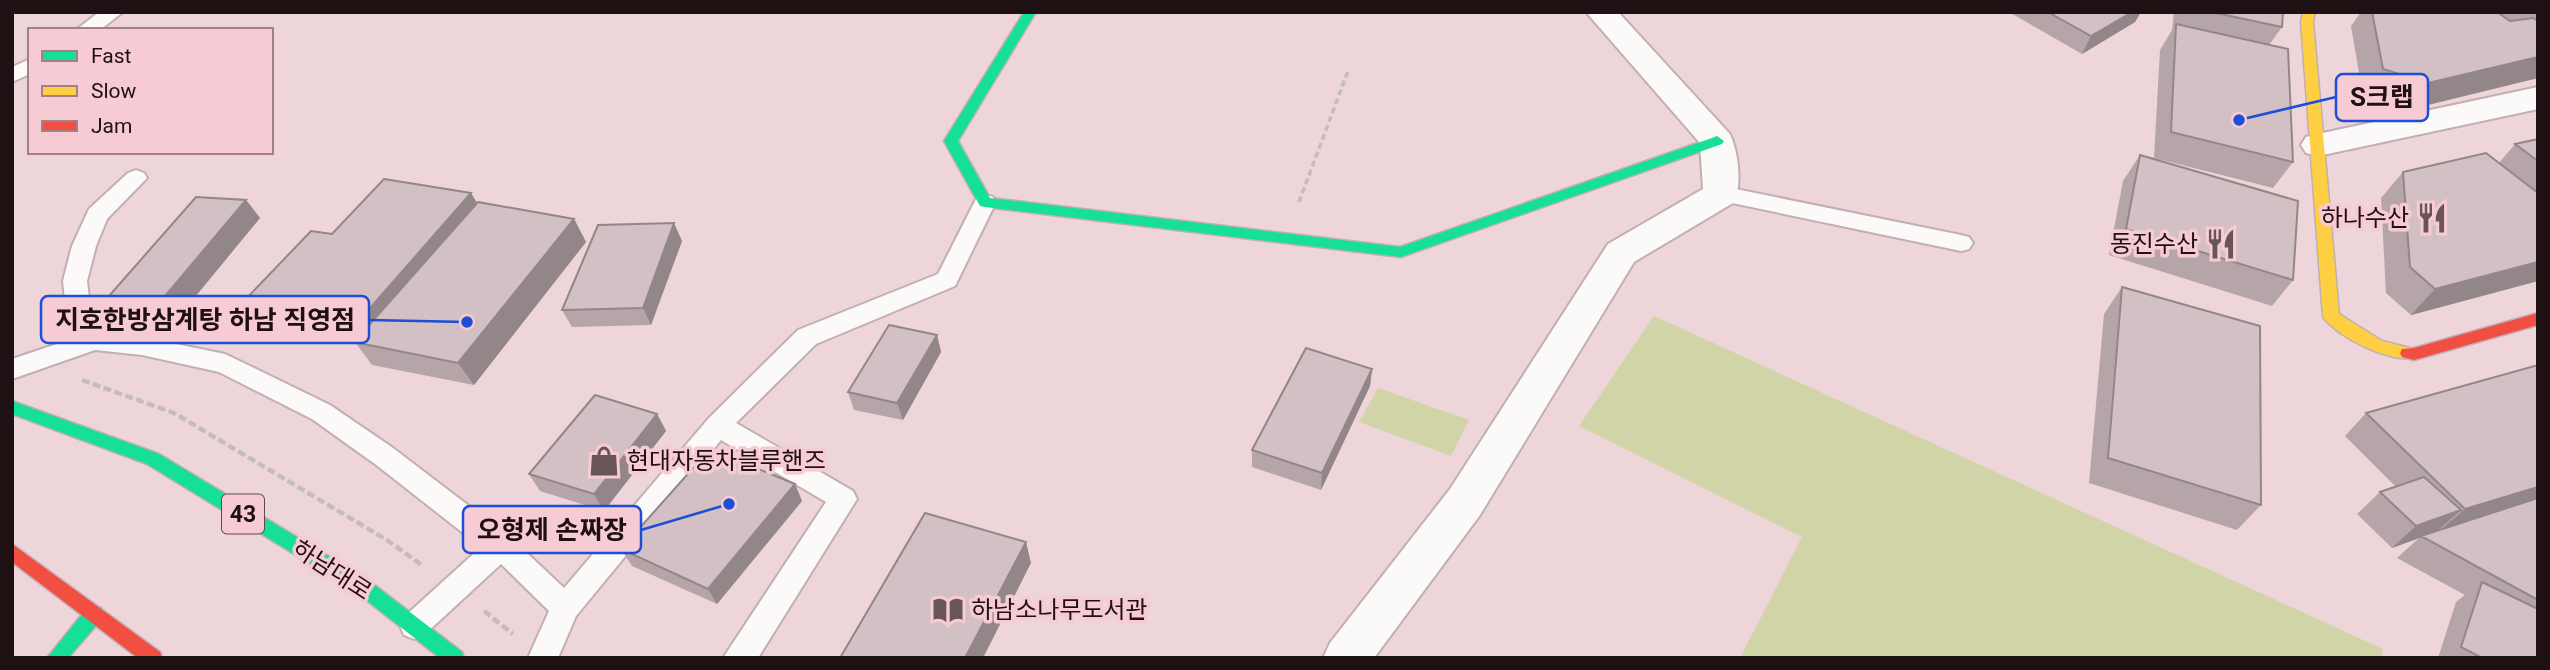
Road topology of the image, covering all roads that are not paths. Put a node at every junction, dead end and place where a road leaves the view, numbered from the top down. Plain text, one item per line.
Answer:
1 (113, 12) edge
2 (1030, 12) edge
3 (1601, 12) edge
4 (2309, 12) edge
5 (89, 28) edge
6 (28, 66) edge
7 (12, 76) edge
8 (2538, 98) edge
9 (1717, 141) junction
10 (2318, 145) junction
11 (136, 178) dead end
12 (1721, 194) junction
13 (985, 202) junction
14 (1961, 243) dead end
15 (2538, 318) edge
16 (94, 341) junction
17 (12, 369) edge
18 (12, 407) edge
19 (718, 425) junction
20 (501, 546) junction
21 (12, 552) edge
22 (565, 608) junction
23 (94, 614) junction
24 (414, 626) junction
25 (56, 658) edge
26 (153, 658) edge
27 (455, 658) edge
28 (543, 658) edge
29 (738, 658) edge
30 (1346, 658) edge

1 - 5 lane
2 - 13 street
3 - 9 street
4 - 10 street
6 - 7 lane
8 - 10 street
9 - 12 street
9 - 13 street
10 - 15 street
11 - 16 lane
12 - 14 lane
12 - 30 street
13 - 19 lane
16 - 17 lane
16 - 20 lane
18 - 24 street, 하남대로 / 43
19 - 22 lane
19 - 29 lane
20 - 22 lane
20 - 24 lane
21 - 23 street
22 - 28 lane
23 - 25 street
23 - 26 street
24 - 27 street, 하남대로 / 43

